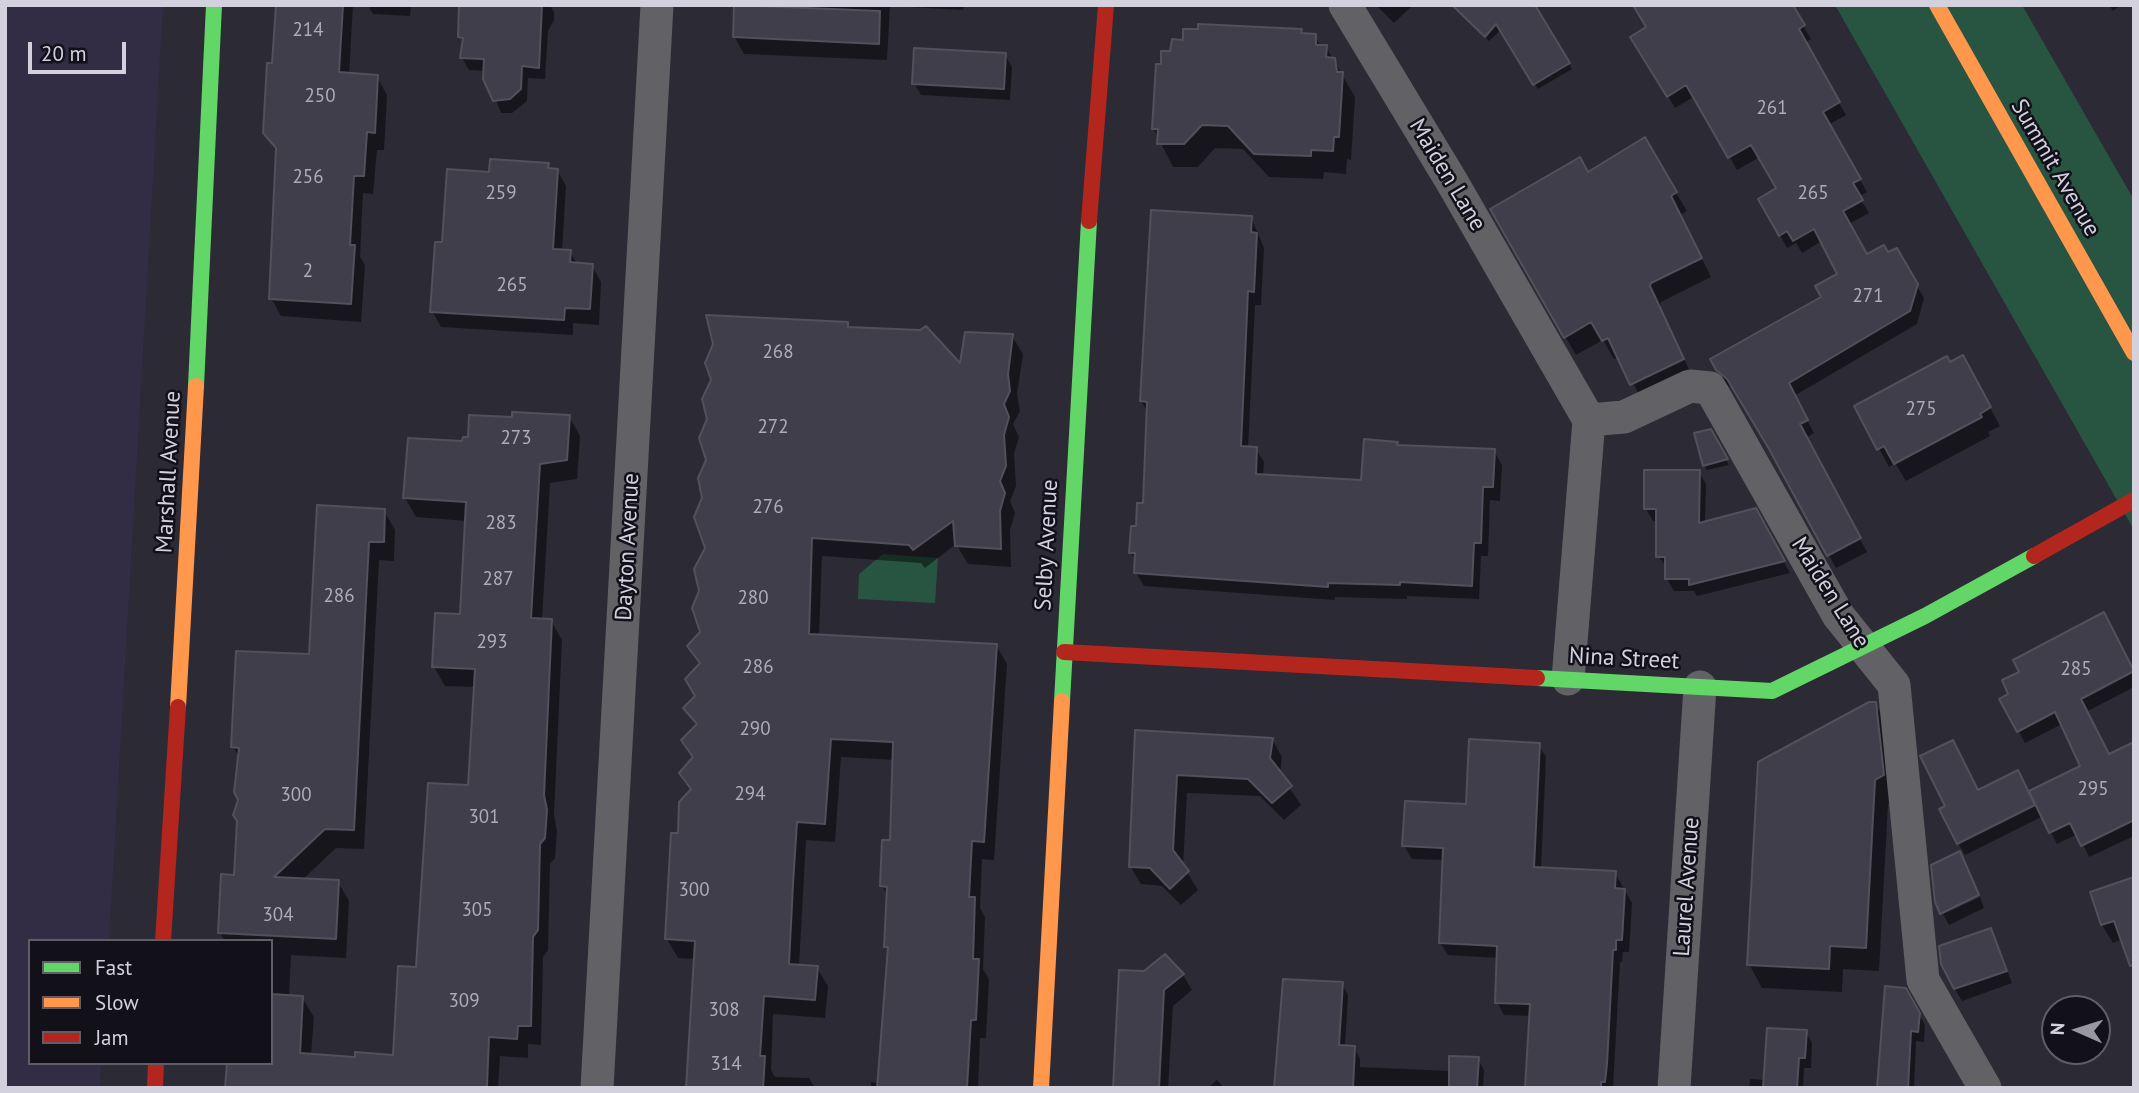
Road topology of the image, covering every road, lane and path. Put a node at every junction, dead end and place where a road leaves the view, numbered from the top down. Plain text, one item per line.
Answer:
1 (214, 5) edge
2 (657, 5) edge
3 (1106, 5) edge
4 (1345, 5) edge
5 (1937, 5) edge
6 (2134, 353) edge
7 (1589, 420) junction
8 (2134, 500) edge
9 (1862, 647) junction
10 (1064, 652) junction
11 (1568, 679) junction
12 (1700, 687) junction
13 (163, 939) edge
14 (156, 1065) edge
15 (155, 1088) edge
16 (597, 1088) edge
17 (1041, 1088) edge
18 (1674, 1088) edge
19 (1985, 1088) edge

1 - 13 street, Marshall Avenue
2 - 16 street, Dayton Avenue
3 - 10 street, Selby Avenue
4 - 7 street, Maiden Lane
5 - 6 street, Summit Avenue
7 - 9 street, Maiden Lane
7 - 11 street
8 - 9 street, Nina Street
9 - 12 street, Nina Street
9 - 19 street, Maiden Lane
10 - 11 street, Nina Street
10 - 17 street, Selby Avenue
11 - 12 street, Nina Street
12 - 18 street, Laurel Avenue
14 - 15 street

